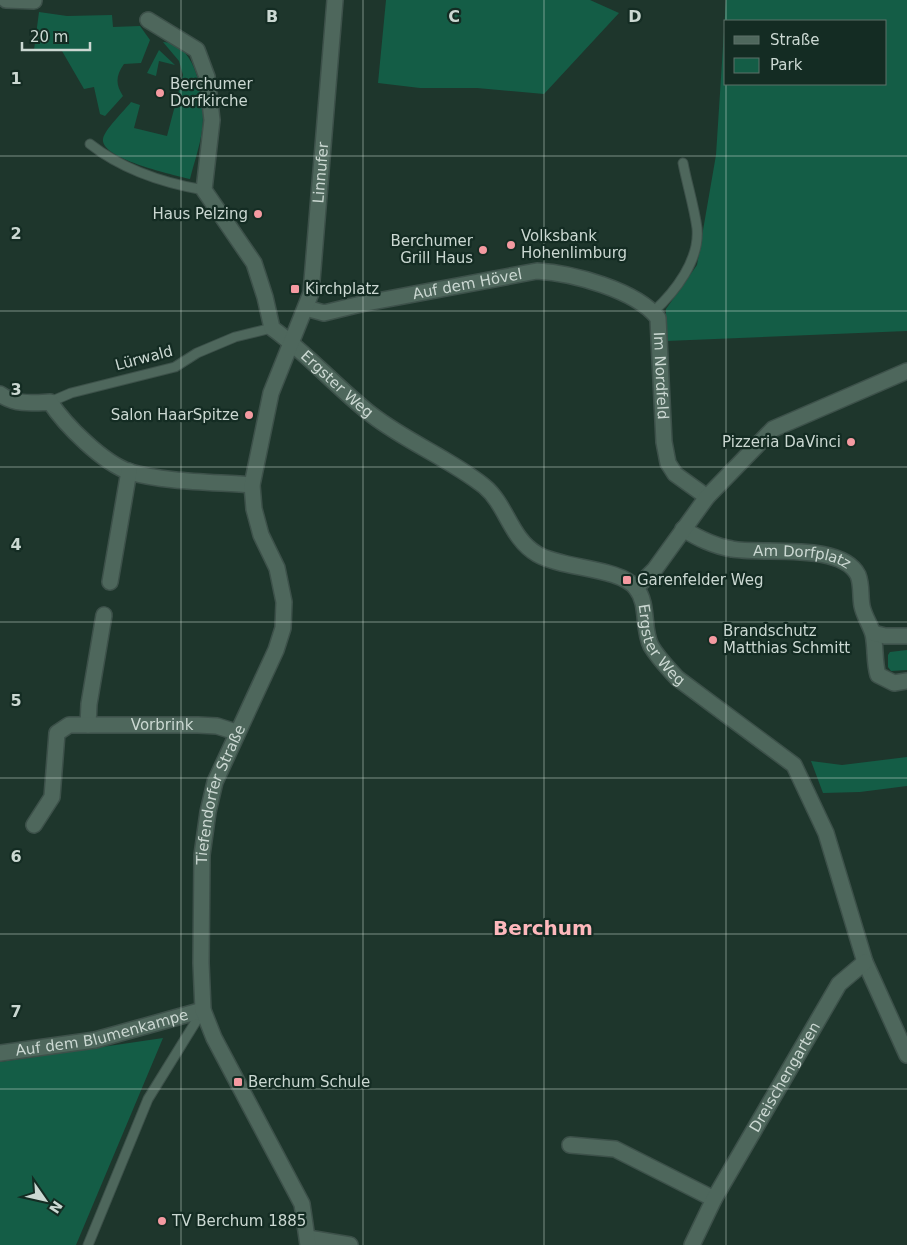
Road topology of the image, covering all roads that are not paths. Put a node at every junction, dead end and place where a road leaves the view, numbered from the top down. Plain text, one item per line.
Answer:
1 (6, 0) edge
2 (335, 0) edge
3 (34, 1) dead end
4 (148, 20) dead end
5 (90, 144) dead end
6 (683, 163) dead end
7 (204, 190) junction
8 (306, 308) junction
9 (653, 312) junction
10 (272, 328) junction
11 (292, 343) junction
12 (907, 371) edge
13 (0, 394) edge
14 (50, 402) junction
15 (129, 471) junction
16 (252, 486) junction
17 (708, 497) junction
18 (682, 529) junction
19 (110, 582) dead end
20 (636, 588) junction
21 (104, 615) dead end
22 (873, 633) junction
23 (907, 636) edge
24 (907, 681) edge
25 (88, 725) junction
26 (236, 732) junction
27 (34, 825) dead end
28 (865, 962) junction
29 (203, 1010) junction
30 (0, 1053) edge
31 (907, 1055) edge
32 (570, 1145) dead end
33 (714, 1199) junction
34 (308, 1242) edge
35 (88, 1245) edge
36 (350, 1245) edge
37 (692, 1245) edge

1 - 3 street
2 - 8 street, Linnufer
4 - 7 street
5 - 7 lane
6 - 9 lane, Im Nordfeld
7 - 10 street
8 - 9 street, Auf dem Hövel
8 - 11 street, Linnufer
9 - 17 street, Im Nordfeld
10 - 11 street, Ergster Weg
10 - 14 lane, Lürwald
11 - 16 street, Tiefendorfer Straße
11 - 20 street, Ergster Weg
12 - 17 street
13 - 14 street
14 - 15 street
15 - 16 street
15 - 19 street
16 - 26 street, Tiefendorfer Straße
17 - 18 street
18 - 20 street
18 - 22 street, Am Dorfplatz
20 - 28 street, Ergster Weg
21 - 25 street
22 - 23 street
22 - 24 street, Am Dorfplatz
25 - 26 street, Vorbrink
25 - 27 street, Vorbrink
26 - 29 street, Tiefendorfer Straße
28 - 31 street, Ergster Weg
28 - 33 street, Dreischengarten
29 - 30 street, Auf dem Blumenkampe
29 - 34 street, Tiefendorfer Straße
29 - 35 lane
32 - 33 street
33 - 37 street, Dreischengarten
34 - 36 street

